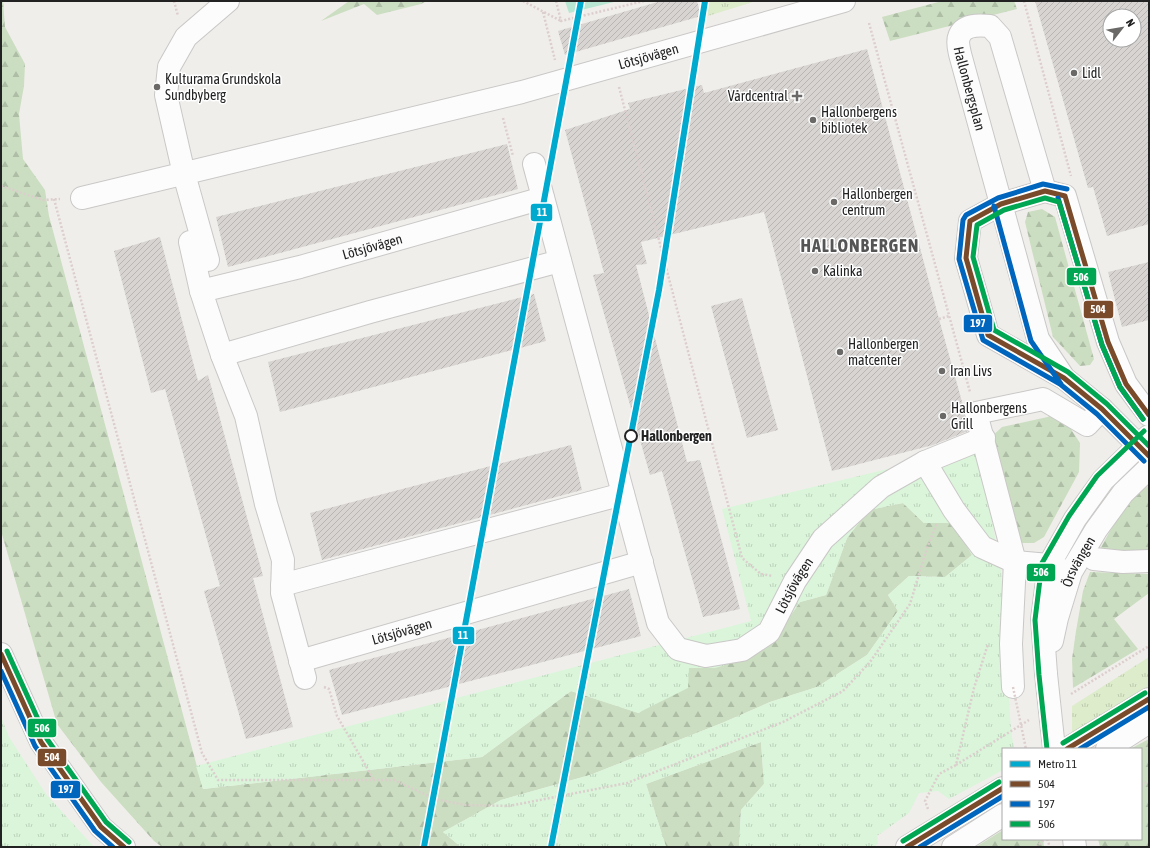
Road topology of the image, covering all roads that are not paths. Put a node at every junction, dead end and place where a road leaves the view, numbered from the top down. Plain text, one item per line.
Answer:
1 (228, 1) edge
2 (844, 1) edge
3 (534, 164) dead end
4 (184, 174) junction
5 (1045, 191) junction
6 (82, 198) road end
7 (543, 198) junction
8 (1001, 204) junction
9 (190, 242) dead end
10 (560, 260) junction
11 (209, 289) junction
12 (222, 355) junction
13 (1064, 378) junction
14 (1102, 409) junction
15 (1149, 415) edge
16 (984, 438) junction
17 (1146, 446) edge
18 (925, 462) junction
19 (1149, 468) edge
20 (623, 494) junction
21 (1094, 559) dead end
22 (1149, 561) edge
23 (642, 562) junction
24 (1015, 562) junction
25 (1049, 566) junction
26 (1071, 572) junction
27 (282, 585) junction
28 (1, 654) edge
29 (1046, 674) junction
30 (1013, 687) road end
31 (1149, 699) edge
32 (1149, 722) edge
33 (1054, 748) edge
34 (1069, 748) edge
35 (1109, 748) edge
36 (1002, 789) edge
37 (1002, 816) edge
38 (124, 847) edge
39 (907, 847) edge
40 (953, 847) edge

1 - 4 street
2 - 4 street, Lötsjövägen
3 - 7 street, Lötsjövägen
4 - 6 street, Lötsjövägen
4 - 11 street
5 - 8 street, Hallonbergsplan
5 - 8 street, Hallonbergsplan
5 - 15 street, Hallonbergsplan
7 - 10 street, Lötsjövägen
7 - 11 street, Lötsjövägen
8 - 13 street, Hallonbergsplan
8 - 13 street, Hallonbergsplan
9 - 11 street, Lötsjövägen
10 - 12 street
10 - 20 street, Lötsjövägen
11 - 12 street, Lötsjövägen
12 - 27 street, Lötsjövägen
13 - 14 street, Hallonbergsplan
14 - 16 street
14 - 17 street, Hallonbergsplan
16 - 18 street, Lötsjövägen
16 - 24 street
17 - 25 street, Örsvängen
18 - 23 street, Lötsjövägen
18 - 24 street
19 - 26 street, Örsvängen
20 - 23 street, Lötsjövägen
20 - 27 street
21 - 22 street
23 - 27 street, Lötsjövägen
24 - 25 street
24 - 30 street
25 - 26 street
25 - 29 street, Örsvängen
26 - 29 street, Örsvängen
28 - 38 street
29 - 33 street, Örsvängen, bridge
31 - 34 street
32 - 35 street
36 - 39 street
37 - 40 street

